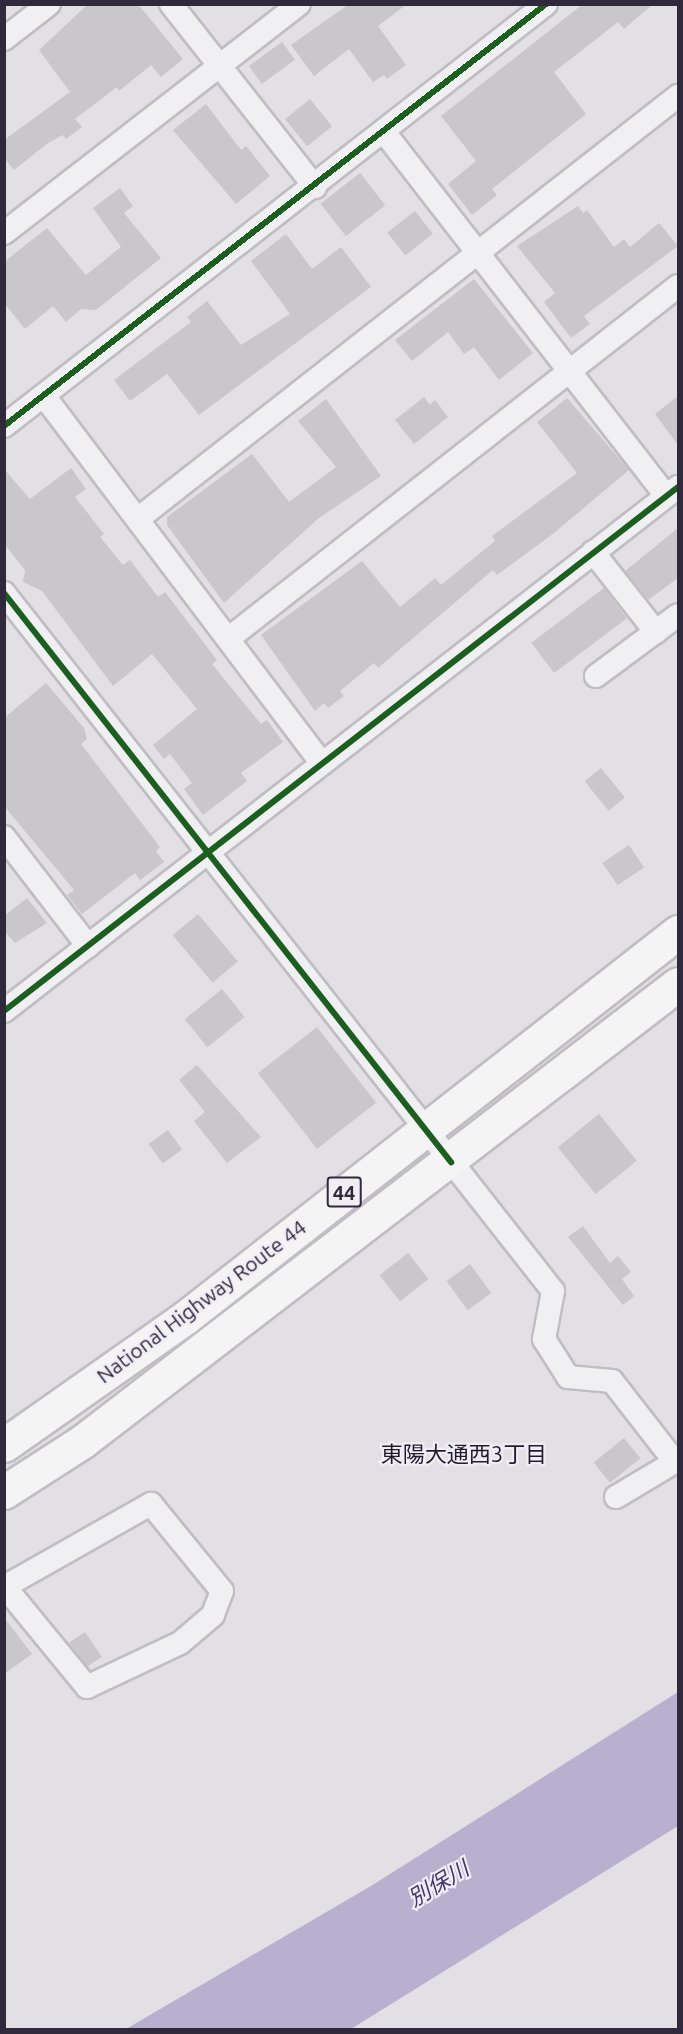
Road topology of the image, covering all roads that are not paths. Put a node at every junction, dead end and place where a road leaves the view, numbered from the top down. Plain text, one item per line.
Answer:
1 (48, 4) edge
2 (171, 4) edge
3 (299, 4) edge
4 (546, 4) edge
5 (4, 39) edge
6 (219, 68) junction
7 (678, 96) edge
8 (384, 132) junction
9 (315, 187) junction
10 (4, 233) edge
11 (476, 253) junction
12 (678, 286) edge
13 (569, 371) junction
14 (44, 396) junction
15 (4, 426) edge
16 (672, 491) edge
17 (139, 518) junction
18 (593, 552) junction
19 (4, 593) edge
20 (678, 615) edge
21 (12, 617) edge
22 (656, 632) junction
23 (228, 639) junction
24 (596, 676) dead end
25 (322, 763) junction
26 (4, 837) edge
27 (207, 852) junction
28 (678, 932) edge
29 (88, 946) junction
30 (678, 984) edge
31 (4, 1011) edge
32 (423, 1128) junction
33 (451, 1162) junction
34 (4, 1445) edge
35 (676, 1461) edge
36 (4, 1492) edge
37 (616, 1497) dead end
38 (5, 1587) edge

1 - 5 street
2 - 6 street
3 - 6 street
4 - 8 street
6 - 9 street
6 - 10 street
7 - 11 street
8 - 9 street
8 - 11 street
9 - 14 street
11 - 13 street
11 - 17 street
12 - 13 street
13 - 16 street
13 - 23 street
14 - 15 street
14 - 17 street
16 - 18 street
17 - 23 street
18 - 22 street
18 - 25 street
19 - 21 street
20 - 22 street
21 - 27 street
22 - 24 street
23 - 25 street
25 - 27 street
26 - 29 street
27 - 29 street
27 - 32 street
28 - 32 highway, National Highway Route 44 / 44
29 - 31 street
30 - 33 highway, National Highway Route 44 / 44
32 - 33 street
32 - 34 highway, National Highway Route 44 / 44
33 - 35 street
33 - 36 highway, National Highway Route 44 / 44
35 - 37 street
38 - 38 street

